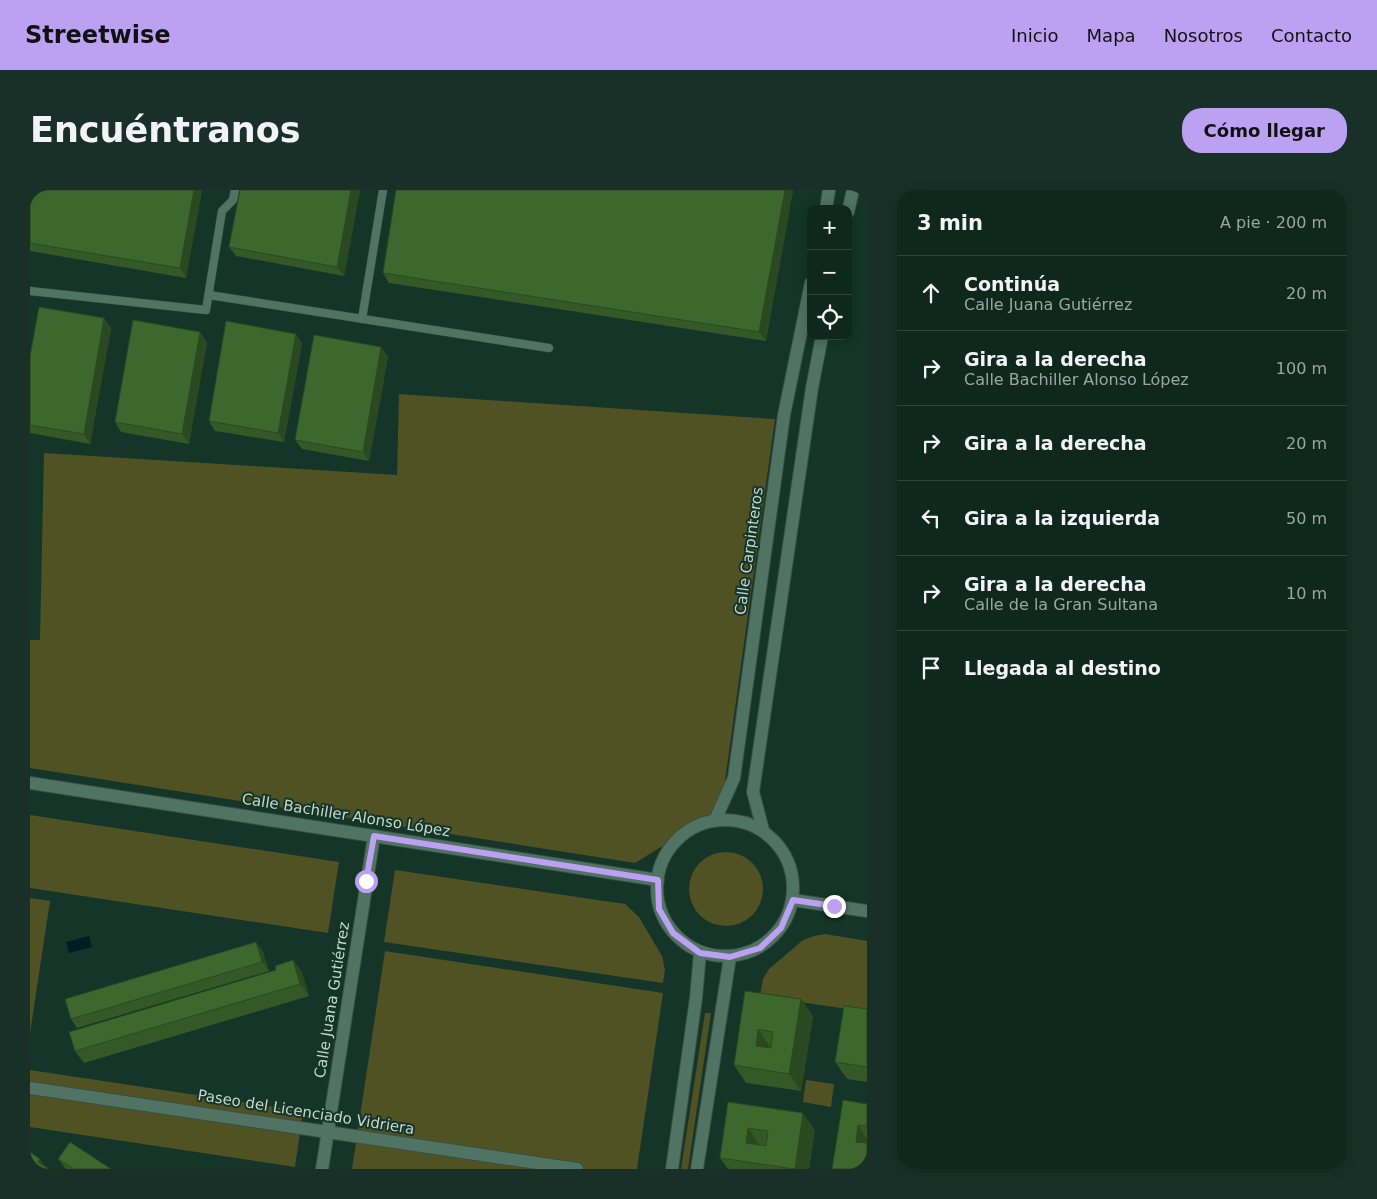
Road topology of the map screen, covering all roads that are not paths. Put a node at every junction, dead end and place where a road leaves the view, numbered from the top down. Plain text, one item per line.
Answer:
1 (235, 190) edge
2 (383, 190) edge
3 (829, 190) edge
4 (853, 190) edge
5 (827, 205) edge
6 (850, 205) edge
7 (30, 291) edge
8 (208, 295) junction
9 (809, 295) edge
10 (362, 319) junction
11 (821, 340) edge
12 (549, 348) dead end
13 (30, 783) edge
14 (715, 820) junction
15 (763, 830) junction
16 (374, 836) junction
17 (658, 880) junction
18 (793, 900) junction
19 (867, 912) edge
20 (700, 953) junction
21 (730, 957) junction
22 (30, 1088) edge
23 (328, 1132) junction
24 (322, 1169) edge
25 (577, 1169) edge
26 (672, 1169) edge
27 (698, 1169) edge

1 - 8 lane
2 - 10 lane
3 - 5 street
4 - 6 street
7 - 8 lane
8 - 10 lane
9 - 14 street, Calle Carpinteros
10 - 12 lane
11 - 15 street
13 - 16 street, Calle Bachiller Alonso López
14 - 15 street
14 - 17 street
15 - 18 street
16 - 17 street, Calle Bachiller Alonso López
16 - 23 street, Calle Juana Gutiérrez
17 - 20 street
18 - 19 street
18 - 21 street
20 - 21 street
20 - 26 street
21 - 27 street
22 - 23 street, Paseo del Licenciado Vidriera
23 - 24 street, Calle Juana Gutiérrez
23 - 25 street, Paseo del Licenciado Vidriera

